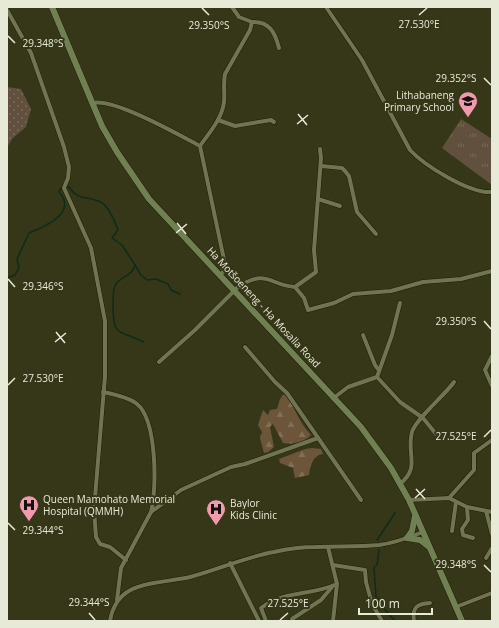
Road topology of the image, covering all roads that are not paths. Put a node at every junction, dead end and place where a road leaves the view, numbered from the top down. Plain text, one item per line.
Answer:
1 (52, 7) edge
2 (232, 7) edge
3 (326, 7) edge
4 (7, 10) edge
5 (252, 22) junction
6 (279, 48) dead end
7 (93, 103) junction
8 (218, 120) junction
9 (274, 122) dead end
10 (200, 146) junction
11 (320, 149) dead end
12 (321, 166) junction
13 (492, 192) edge
14 (318, 200) junction
15 (340, 206) dead end
16 (376, 234) dead end
17 (492, 271) edge
18 (220, 275) junction
19 (296, 287) junction
20 (235, 290) junction
21 (400, 303) dead end
22 (364, 335) dead end
23 (245, 347) dead end
24 (492, 356) edge
25 (159, 362) dead end
26 (378, 369) junction
27 (377, 377) junction
28 (454, 382) dead end
29 (492, 386) edge
30 (103, 392) junction
31 (335, 397) junction
32 (423, 418) junction
33 (436, 434) dead end
34 (318, 438) junction
35 (492, 440) edge
36 (400, 484) junction
37 (449, 498) junction
38 (361, 500) dead end
39 (409, 500) junction
40 (456, 502) junction
41 (467, 507) junction
42 (486, 511) junction
43 (151, 512) junction
44 (492, 512) edge
45 (416, 515) junction
46 (452, 531) dead end
47 (423, 532) junction
48 (492, 534) edge
49 (407, 538) junction
50 (473, 538) dead end
51 (328, 546) junction
52 (430, 548) junction
53 (492, 548) edge
54 (486, 558) dead end
55 (126, 560) junction
56 (230, 563) junction
57 (333, 565) junction
58 (338, 584) junction
59 (332, 586) junction
60 (492, 593) edge
61 (117, 600) junction
62 (430, 603) dead end
63 (456, 607) junction
64 (292, 619) dead end
65 (110, 621) edge
66 (259, 621) edge
67 (266, 621) edge
68 (333, 621) edge
69 (382, 621) edge
70 (414, 621) edge
71 (462, 621) edge

1 - 7 main road, Ha Motšoeneng - Ha Mosalla Road
2 - 5 street
3 - 13 street
4 - 30 street
5 - 6 street
5 - 8 street
7 - 10 street
7 - 18 main road, Ha Motšoeneng - Ha Mosalla Road
8 - 9 street
8 - 10 street
10 - 18 street
11 - 12 street
12 - 14 street
12 - 16 street
14 - 15 street
14 - 19 street
17 - 19 street
18 - 20 main road, Ha Motšoeneng - Ha Mosalla Road
19 - 20 street
20 - 25 street
20 - 31 main road, Ha Motšoeneng - Ha Mosalla Road
21 - 26 street
22 - 26 street
23 - 34 street
24 - 29 street
26 - 27 street
27 - 31 street
27 - 32 street
28 - 32 street
30 - 43 street
30 - 55 street
31 - 36 main road, Ha Motšoeneng - Ha Mosalla Road
32 - 33 street
32 - 36 street
34 - 38 street
34 - 43 street
35 - 37 street
36 - 39 main road, Ha Motšoeneng - Ha Mosalla Road
37 - 39 street
37 - 40 street
39 - 45 main road, Ha Motšoeneng - Ha Mosalla Road
40 - 41 street
40 - 46 street
41 - 42 street
41 - 50 street
42 - 44 street
42 - 48 street
43 - 55 street
45 - 47 main road, Ha Motšoeneng - Ha Mosalla Road
45 - 49 main road
47 - 49 street
47 - 52 main road, Ha Motšoeneng - Ha Mosalla Road
49 - 51 street
49 - 52 main road
51 - 56 street
51 - 57 street
52 - 63 main road, Ha Motšoeneng - Ha Mosalla Road
53 - 54 street
55 - 61 street
56 - 61 street
56 - 66 street
57 - 58 street
57 - 69 street
58 - 59 street
58 - 68 street
59 - 64 street
59 - 67 street
60 - 63 street
61 - 65 street
62 - 70 street
63 - 71 main road, Ha Motšoeneng - Ha Mosalla Road

